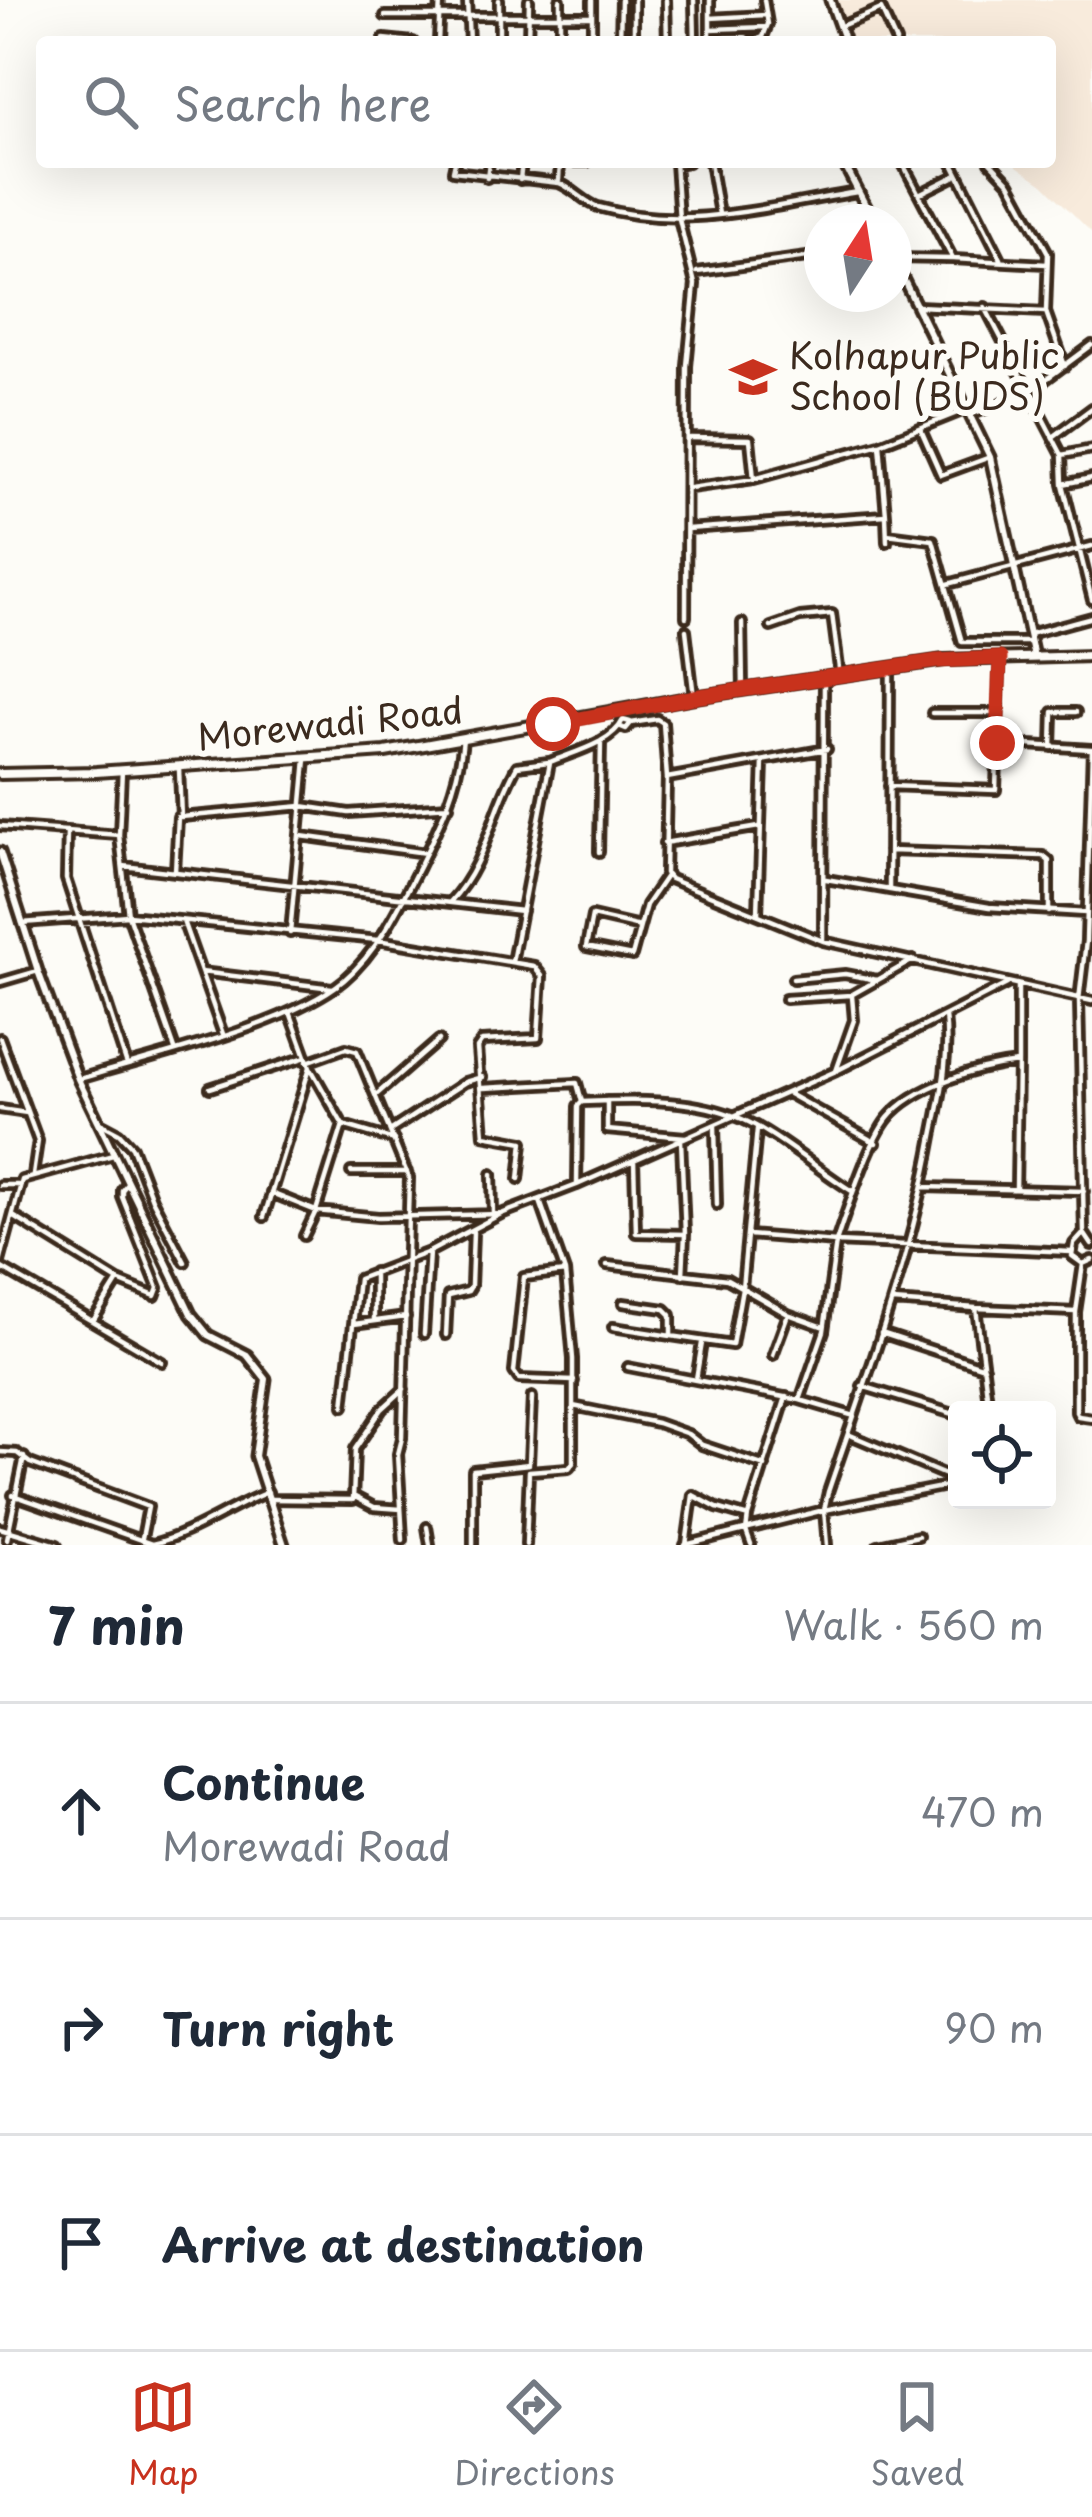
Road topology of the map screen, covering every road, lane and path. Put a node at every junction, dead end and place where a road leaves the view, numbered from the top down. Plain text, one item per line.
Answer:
1 (440, 0) edge
2 (467, 0) edge
3 (499, 0) edge
4 (529, 0) edge
5 (560, 0) edge
6 (592, 0) edge
7 (621, 0) edge
8 (634, 0) edge
9 (666, 0) edge
10 (694, 0) edge
11 (710, 0) edge
12 (764, 0) edge
13 (830, 0) edge
14 (766, 15) junction
15 (385, 16) dead end
16 (591, 16) junction
17 (439, 18) junction
18 (529, 18) junction
19 (560, 18) junction
20 (710, 18) junction
21 (467, 19) junction
22 (500, 19) junction
23 (841, 26) junction
24 (766, 27) junction
25 (710, 29) junction
26 (438, 36) edge
27 (468, 36) edge
28 (499, 36) edge
29 (529, 36) edge
30 (560, 36) edge
31 (592, 36) edge
32 (620, 36) edge
33 (634, 36) edge
34 (667, 36) edge
35 (695, 36) edge
36 (710, 36) edge
37 (763, 36) edge
38 (844, 36) edge
39 (893, 36) edge
40 (454, 168) edge
41 (488, 168) edge
42 (521, 168) edge
43 (560, 168) edge
44 (675, 168) edge
45 (711, 168) edge
46 (845, 168) edge
47 (905, 168) edge
48 (956, 168) edge
49 (996, 168) edge
50 (959, 174) junction
51 (487, 178) junction
52 (520, 181) junction
53 (559, 183) junction
54 (858, 192) junction
55 (919, 194) junction
56 (864, 204) edge
57 (718, 214) junction
58 (679, 219) junction
59 (804, 257) edge
60 (912, 259) edge
61 (952, 259) junction
62 (1002, 262) junction
63 (1047, 264) junction
64 (694, 272) junction
65 (912, 295) edge
66 (917, 305) junction
67 (985, 307) junction
68 (1046, 312) junction
69 (1092, 345) edge
70 (1065, 366) junction
71 (1029, 392) junction
72 (1092, 408) edge
73 (969, 412) junction
74 (921, 428) junction
75 (1053, 437) junction
76 (689, 438) junction
77 (880, 444) junction
78 (1092, 449) edge
79 (1062, 455) junction
80 (990, 458) junction
81 (1092, 478) edge
82 (754, 479) junction
83 (1063, 484) junction
84 (690, 488) junction
85 (886, 515) junction
86 (687, 529) junction
87 (887, 534) junction
88 (887, 542) dead end
89 (1092, 546) edge
90 (1078, 550) junction
91 (1012, 570) junction
92 (948, 584) junction
93 (1092, 600) edge
94 (686, 617) dead end
95 (1092, 617) edge
96 (742, 623) dead end
97 (771, 627) dead end
98 (686, 630) dead end
99 (1030, 638) junction
100 (1034, 657) junction
101 (1000, 658) junction
102 (1090, 660) edge
103 (890, 669) junction
104 (840, 677) junction
105 (824, 680) junction
106 (743, 692) junction
107 (694, 697) junction
108 (932, 712) dead end
109 (1076, 712) dead end
110 (999, 713) junction
111 (624, 721) junction
112 (464, 738) junction
113 (602, 741) junction
114 (997, 743) junction
115 (1052, 746) junction
116 (826, 749) junction
117 (1092, 749) edge
118 (306, 758) junction
119 (764, 761) junction
120 (550, 762) junction
121 (179, 767) junction
122 (122, 770) junction
123 (0, 774) edge
124 (668, 778) junction
125 (890, 787) junction
126 (302, 806) junction
127 (448, 806) junction
128 (178, 812) junction
129 (0, 826) edge
130 (762, 827) junction
131 (67, 831) junction
132 (119, 835) junction
133 (299, 836) junction
134 (664, 843) junction
135 (889, 851) junction
136 (0, 852) edge
137 (598, 852) dead end
138 (426, 853) junction
139 (123, 866) junction
140 (1090, 868) edge
141 (175, 871) junction
142 (666, 876) junction
143 (826, 879) junction
144 (295, 884) junction
145 (889, 890) junction
146 (404, 898) junction
147 (449, 902) junction
148 (522, 911) junction
149 (1049, 912) junction
150 (1086, 913) junction
151 (758, 914) junction
152 (128, 915) junction
153 (78, 918) junction
154 (183, 921) junction
155 (22, 923) junction
156 (640, 927) junction
157 (290, 933) junction
158 (378, 940) junction
159 (823, 941) junction
160 (1089, 941) edge
161 (913, 960) junction
162 (512, 962) junction
163 (38, 971) junction
164 (201, 972) junction
165 (793, 980) dead end
166 (880, 980) junction
167 (0, 982) edge
168 (1006, 984) junction
169 (1018, 986) junction
170 (334, 988) junction
171 (851, 995) junction
172 (785, 998) dead end
173 (1079, 1000) junction
174 (1092, 1001) edge
175 (290, 1012) junction
176 (945, 1016) junction
177 (223, 1034) junction
178 (439, 1040) dead end
179 (1, 1041) edge
180 (176, 1049) junction
181 (308, 1062) junction
182 (1018, 1063) junction
183 (127, 1065) junction
184 (836, 1071) junction
185 (482, 1077) junction
186 (79, 1079) junction
187 (943, 1084) junction
188 (210, 1088) dead end
189 (483, 1088) junction
190 (786, 1092) junction
191 (376, 1095) junction
192 (607, 1101) junction
193 (582, 1102) junction
194 (0, 1109) edge
195 (27, 1113) junction
196 (736, 1116) junction
197 (1088, 1116) edge
198 (97, 1122) junction
199 (344, 1125) junction
200 (715, 1125) junction
201 (758, 1129) junction
202 (390, 1131) junction
203 (684, 1139) junction
204 (394, 1140) junction
205 (876, 1143) junction
206 (115, 1154) junction
207 (634, 1160) junction
208 (351, 1172) dead end
209 (407, 1172) junction
210 (492, 1174) dead end
211 (33, 1175) junction
212 (519, 1179) dead end
213 (129, 1182) junction
214 (0, 1185) edge
215 (19, 1185) junction
216 (577, 1185) junction
217 (924, 1187) junction
218 (1016, 1189) junction
219 (852, 1191) junction
220 (1084, 1191) junction
221 (271, 1193) junction
222 (540, 1201) junction
223 (717, 1204) dead end
224 (316, 1211) junction
225 (497, 1214) junction
226 (14, 1216) junction
227 (264, 1216) dead end
228 (406, 1217) junction
229 (473, 1232) junction
230 (1084, 1233) junction
231 (685, 1234) junction
232 (748, 1235) junction
233 (304, 1236) dead end
234 (836, 1242) junction
235 (910, 1245) junction
236 (1092, 1245) edge
237 (1, 1252) edge
238 (429, 1252) junction
239 (1072, 1252) junction
240 (1092, 1260) edge
241 (185, 1262) dead end
242 (406, 1262) junction
243 (607, 1264) dead end
244 (1083, 1264) junction
245 (0, 1265) edge
246 (374, 1272) junction
247 (566, 1272) junction
248 (682, 1275) junction
249 (118, 1281) junction
250 (742, 1288) junction
251 (893, 1302) junction
252 (623, 1303) dead end
253 (976, 1308) junction
254 (1076, 1312) junction
255 (788, 1314) junction
256 (406, 1317) junction
257 (93, 1321) junction
258 (374, 1321) junction
259 (354, 1324) junction
260 (613, 1327) dead end
261 (824, 1327) junction
262 (881, 1333) junction
263 (424, 1334) dead end
264 (446, 1335) dead end
265 (671, 1336) junction
266 (702, 1343) junction
267 (772, 1355) dead end
268 (162, 1362) dead end
269 (628, 1367) dead end
270 (986, 1367) junction
271 (696, 1380) junction
272 (574, 1381) junction
273 (862, 1386) junction
274 (404, 1389) junction
275 (532, 1396) dead end
276 (786, 1397) junction
277 (800, 1400) junction
278 (988, 1401) edge
279 (344, 1406) dead end
280 (573, 1406) junction
281 (948, 1412) edge
282 (853, 1415) junction
283 (1092, 1418) edge
284 (848, 1434) junction
285 (0, 1452) edge
286 (24, 1457) junction
287 (766, 1466) junction
288 (529, 1468) junction
289 (948, 1478) edge
290 (948, 1484) edge
291 (13, 1495) junction
292 (270, 1496) junction
293 (355, 1497) junction
294 (402, 1509) junction
295 (824, 1510) junction
296 (748, 1516) junction
297 (427, 1527) dead end
298 (3, 1529) edge
299 (746, 1529) junction
300 (918, 1536) dead end
301 (7, 1539) dead end
302 (142, 1540) junction
303 (404, 1540) dead end
304 (171, 1542) edge
305 (152, 1544) edge
306 (57, 1545) edge
307 (284, 1545) edge
308 (430, 1545) edge
309 (473, 1545) edge
310 (526, 1545) edge
311 (685, 1545) edge
312 (751, 1545) edge
313 (827, 1545) edge
314 (878, 1545) edge

1 - 17 street
2 - 21 street
3 - 22 street
4 - 18 street
5 - 19 street
6 - 16 street
7 - 32 street
8 - 33 street
9 - 34 street
10 - 35 street
11 - 20 street
12 - 14 street
13 - 23 street
14 - 20 street
14 - 24 street
15 - 17 street
16 - 19 street
16 - 31 street
17 - 21 street
17 - 26 street
18 - 19 street
18 - 22 street
18 - 29 street
19 - 30 street
20 - 25 street
21 - 22 street
21 - 27 street
22 - 28 street
23 - 38 street
23 - 39 street
24 - 25 street
24 - 37 street
25 - 36 street
40 - 51 street
41 - 51 street
42 - 52 street
43 - 53 street
44 - 58 street
45 - 57 street
46 - 54 street
47 - 55 street
48 - 50 street
49 - 63 street
50 - 55 street
50 - 62 street
51 - 52 street
52 - 53 street
53 - 58 street
54 - 56 street
54 - 57 street
55 - 61 street
57 - 58 street
58 - 64 street
59 - 64 street
60 - 61 street
61 - 62 street
62 - 63 street
63 - 68 street
64 - 76 street
65 - 66 street
66 - 67 street
66 - 73 street
67 - 68 street
67 - 71 street
68 - 70 street
69 - 70 street
70 - 71 street
71 - 73 street
71 - 75 street
72 - 75 street
73 - 74 street
73 - 80 street
74 - 77 street
74 - 80 street
75 - 79 street
76 - 82 street
76 - 84 street
77 - 82 street
77 - 85 street
78 - 79 street
79 - 83 street
80 - 91 street
81 - 83 street
82 - 84 street
83 - 90 street
84 - 86 street
85 - 86 street
85 - 87 street
86 - 94 street
87 - 88 street
87 - 92 street
89 - 90 street
90 - 91 street
90 - 93 street
91 - 92 street
91 - 99 street
92 - 99 street
95 - 99 street
96 - 106 street
97 - 104 street
98 - 107 street
99 - 100 street
100 - 101 main road, Morewadi Road
100 - 102 main road, Morewadi Road
101 - 103 main road, Morewadi Road
101 - 110 street
103 - 104 main road, Morewadi Road
103 - 125 street
104 - 105 main road, Morewadi Road
105 - 106 main road, Morewadi Road
105 - 116 street
106 - 107 main road, Morewadi Road
107 - 111 main road, Morewadi Road
108 - 110 street
109 - 115 street
110 - 114 street
111 - 112 main road, Morewadi Road
111 - 113 street
111 - 124 street
112 - 118 main road, Morewadi Road
112 - 127 street
113 - 120 street
113 - 137 street
114 - 115 street
114 - 125 street
115 - 117 street
116 - 119 street
116 - 143 street
117 - 140 street
118 - 121 main road, Morewadi Road
118 - 126 street
119 - 124 street
119 - 130 street
120 - 147 street
120 - 148 street
121 - 122 main road, Morewadi Road
121 - 128 street
122 - 123 main road, Morewadi Road
122 - 132 street
124 - 134 street
125 - 135 street
126 - 127 street
126 - 128 street
126 - 133 street
127 - 138 street
128 - 141 street
129 - 131 street
130 - 134 street
130 - 151 street
131 - 132 street
131 - 153 street
132 - 139 street
133 - 138 street
133 - 144 street
134 - 142 street
135 - 145 street
135 - 149 street
136 - 155 street
138 - 146 street
139 - 141 street
139 - 152 street
140 - 150 street
141 - 144 street
142 - 151 street
142 - 156 street
143 - 145 street
143 - 159 street
144 - 146 street
144 - 157 street
145 - 149 street
146 - 147 street
146 - 158 street
147 - 148 street
148 - 162 street
149 - 150 street
150 - 160 street
151 - 159 street
152 - 153 street
152 - 154 street
152 - 180 street
153 - 155 street
153 - 183 street
154 - 157 street
154 - 164 street
155 - 163 street
156 - 156 street
157 - 158 street
158 - 162 street
158 - 170 street
159 - 161 street
160 - 173 street
161 - 166 street
161 - 168 street
162 - 185 street
163 - 167 street
163 - 186 street
164 - 170 street
164 - 177 street
165 - 166 street
166 - 171 street
168 - 169 street
168 - 176 street
169 - 173 street
169 - 182 street
170 - 175 street
171 - 172 street
171 - 184 street
173 - 174 street
173 - 197 street
175 - 177 street
175 - 181 street
176 - 184 street
176 - 187 street
177 - 180 street
178 - 191 street
179 - 195 street
180 - 183 street
181 - 188 street
181 - 191 street
181 - 199 street
181 - 221 street
182 - 187 street
182 - 218 street
183 - 186 street
184 - 190 street
185 - 189 street
185 - 202 street
186 - 198 street
187 - 205 street
187 - 217 street
189 - 193 street
189 - 212 street
190 - 196 street
190 - 205 street
191 - 202 street
192 - 193 street
192 - 196 street
192 - 203 street
193 - 216 street
194 - 195 street
195 - 211 street
196 - 200 street
196 - 201 street
197 - 220 street
198 - 206 street
198 - 241 street
199 - 204 street
199 - 224 street
200 - 203 street
200 - 223 street
201 - 219 street
201 - 232 street
202 - 204 street
203 - 207 street
203 - 231 street
204 - 209 street
205 - 219 street
206 - 211 street
206 - 213 street
207 - 216 street
207 - 231 street
208 - 209 street
209 - 228 street
210 - 225 street
211 - 215 street
213 - 249 street
213 - 292 street
214 - 215 street
215 - 226 street
216 - 222 street
217 - 218 street
217 - 235 street
218 - 220 street
219 - 234 street
220 - 230 street
221 - 224 street
221 - 227 street
222 - 225 street
222 - 247 street
224 - 228 street
224 - 233 street
225 - 228 street
225 - 229 street
226 - 237 street
226 - 249 street
228 - 242 street
229 - 238 street
229 - 264 street
230 - 236 street
230 - 239 street
231 - 248 street
232 - 234 street
232 - 250 street
234 - 235 street
234 - 261 street
235 - 239 street
235 - 251 street
237 - 245 street
238 - 242 street
238 - 263 street
239 - 244 street
240 - 244 street
242 - 246 street
242 - 256 street
243 - 248 street
244 - 254 street
245 - 257 street
246 - 258 street
246 - 259 street
247 - 272 street
247 - 272 street
248 - 250 street
249 - 257 street
250 - 255 street
250 - 266 street
251 - 253 street
251 - 262 street
252 - 265 street
253 - 254 street
253 - 270 street
254 - 283 street
255 - 261 street
255 - 267 street
256 - 258 street
256 - 274 street
257 - 268 street
258 - 259 street
259 - 279 street
260 - 265 street
261 - 277 street
262 - 270 street
262 - 273 street
265 - 266 street
266 - 271 street
269 - 271 street
270 - 278 street
271 - 276 street
272 - 280 street
273 - 281 street
273 - 282 street
274 - 293 street
274 - 294 street
275 - 288 street
276 - 277 street
276 - 287 street
277 - 282 street
280 - 287 street
280 - 288 street
282 - 284 street
284 - 289 street
284 - 295 street
285 - 286 street
286 - 291 street
286 - 302 street
287 - 296 street
288 - 309 street
288 - 310 street
290 - 295 street
291 - 298 street
291 - 302 street
292 - 293 street
292 - 304 street
292 - 307 street
293 - 294 street
294 - 303 street
295 - 299 street
295 - 313 street
296 - 299 street
296 - 311 street
297 - 308 street
298 - 301 street
298 - 306 street
299 - 311 street
299 - 312 street
300 - 314 street
302 - 305 street
304 - 305 street

